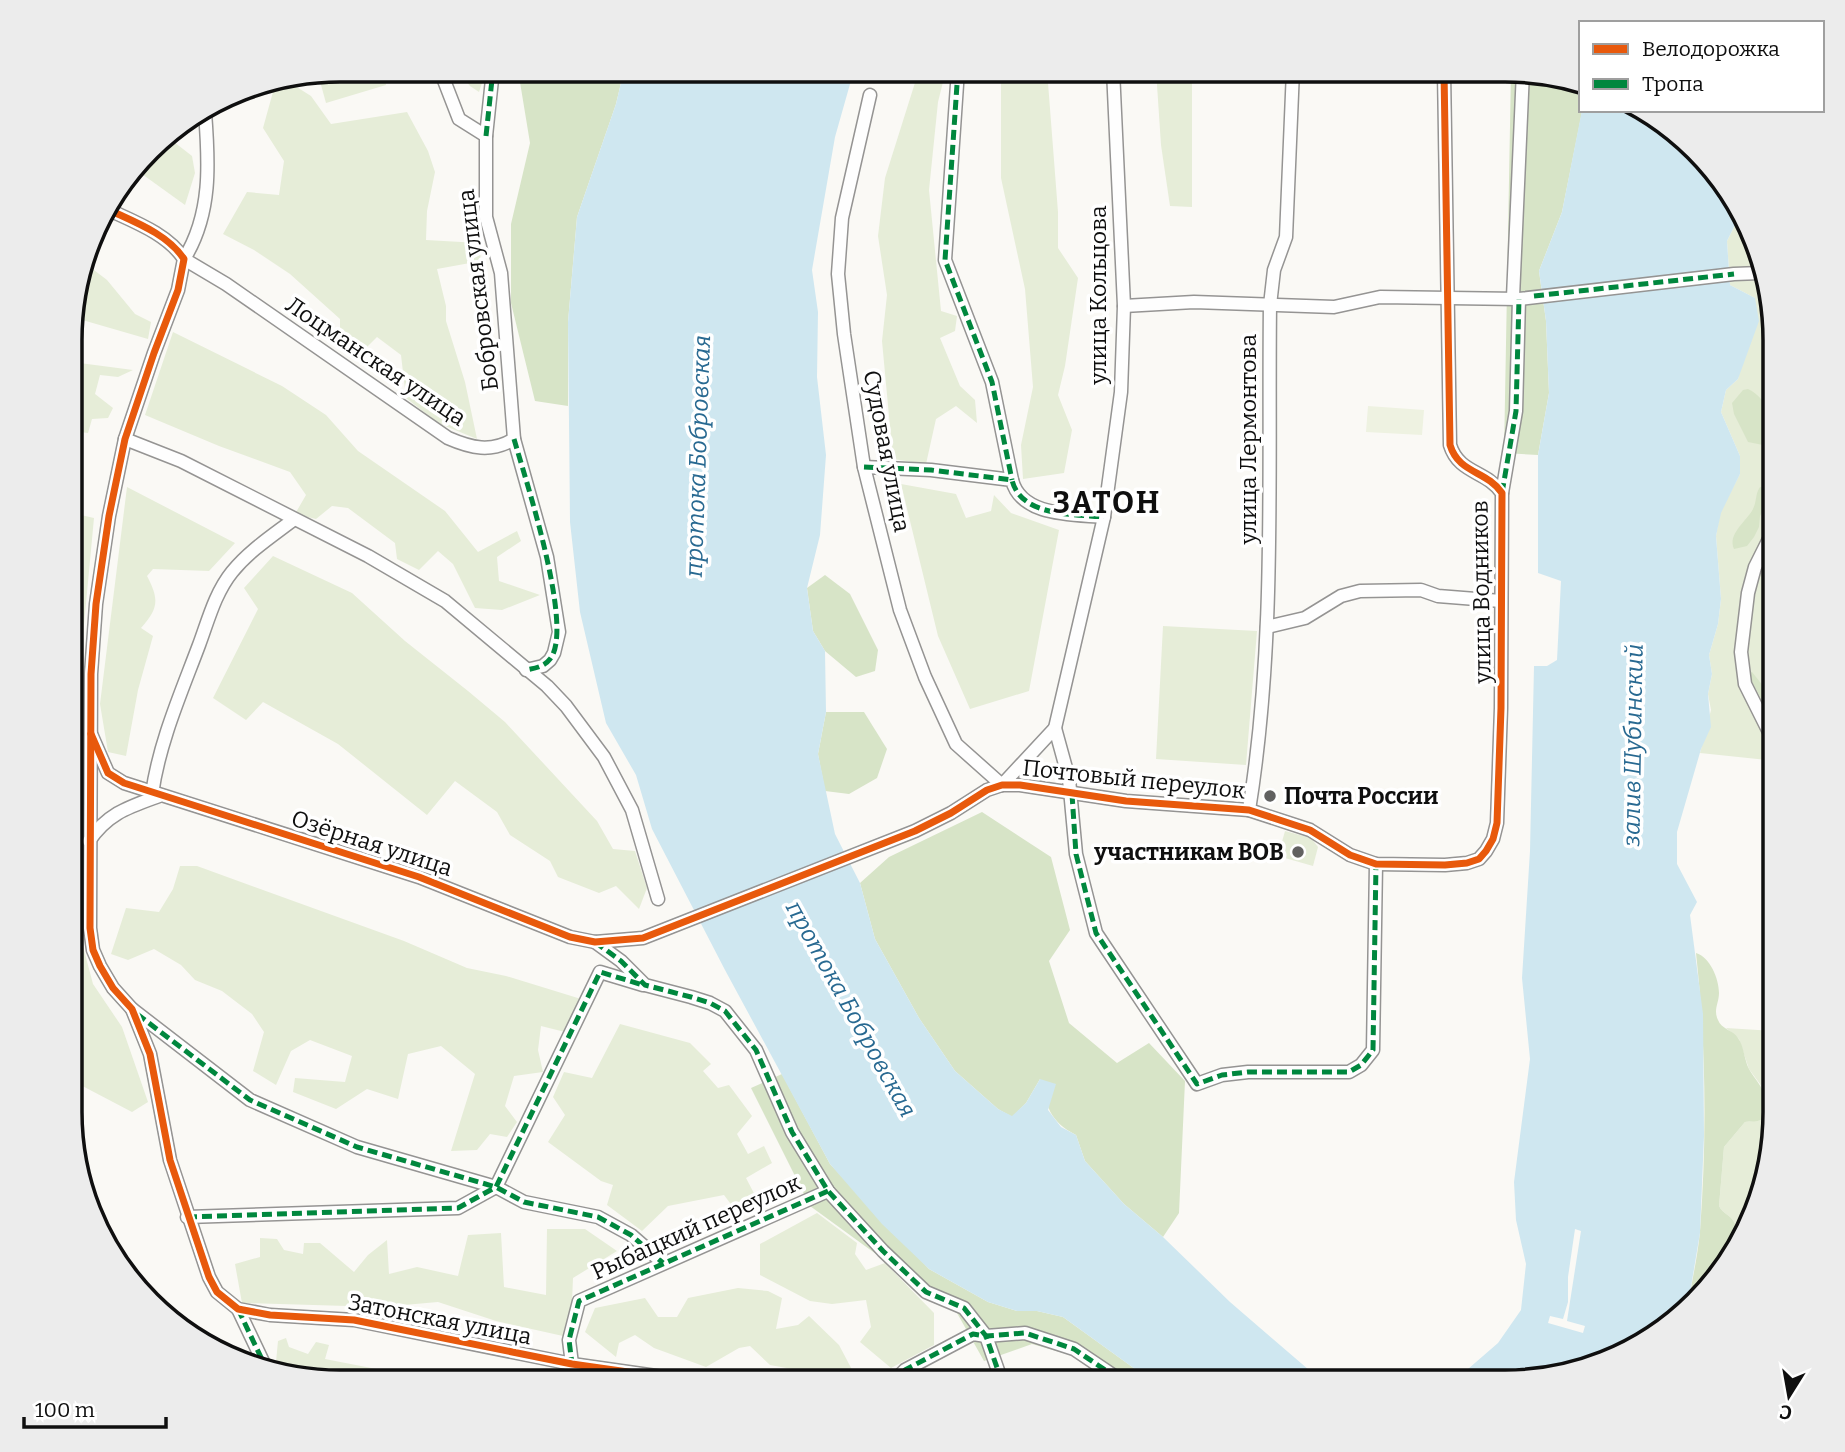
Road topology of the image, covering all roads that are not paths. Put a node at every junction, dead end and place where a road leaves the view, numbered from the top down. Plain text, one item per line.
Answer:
1 (445, 82) edge
2 (492, 82) edge
3 (957, 82) edge
4 (1114, 82) edge
5 (1293, 82) edge
6 (1444, 82) edge
7 (1523, 83) edge
8 (870, 95) dead end
9 (205, 121) edge
10 (486, 136) junction
11 (116, 213) edge
12 (184, 259) junction
13 (1754, 273) edge
14 (1448, 298) junction
15 (1516, 298) junction
16 (1270, 305) junction
17 (1124, 306) junction
18 (125, 439) junction
19 (514, 439) junction
20 (864, 467) junction
21 (1012, 480) junction
22 (1502, 493) junction
23 (1104, 517) junction
24 (293, 520) junction
25 (1763, 551) edge
26 (1501, 601) junction
27 (1267, 627) junction
28 (526, 670) junction
29 (1763, 720) edge
30 (1055, 728) junction
31 (90, 734) junction
32 (1002, 785) junction
33 (1072, 794) junction
34 (156, 795) junction
35 (1249, 810) junction
36 (89, 841) junction
37 (1376, 864) junction
38 (658, 900) dead end
39 (595, 942) junction
40 (645, 985) junction
41 (132, 1009) junction
42 (496, 1187) junction
43 (828, 1191) junction
44 (187, 1217) junction
45 (663, 1263) junction
46 (238, 1309) junction
47 (986, 1336) junction
48 (261, 1357) edge
49 (572, 1364) junction
50 (571, 1370) edge
51 (614, 1370) edge
52 (905, 1370) edge
53 (998, 1370) edge
54 (1105, 1370) edge

1 - 10 street
2 - 10 street, Бобровская улица
3 - 21 street
4 - 17 street, улица Кольцова
5 - 16 street, улица Лермонтова
6 - 14 street, улица Водников
7 - 15 street
8 - 20 street, Судовая улица
9 - 12 street
10 - 19 street, Бобровская улица
11 - 12 street, Лоцманская улица
12 - 18 street
12 - 19 street, Лоцманская улица
13 - 15 street
14 - 15 street
14 - 16 street
14 - 22 street, улица Водников
15 - 22 street
16 - 17 street
16 - 27 street, улица Лермонтова
17 - 23 street, улица Кольцова
18 - 24 street
18 - 31 street
19 - 28 street
20 - 21 street
20 - 32 street, Судовая улица
21 - 23 street
22 - 26 street, улица Водников
23 - 30 street, улица Кольцова
24 - 28 street
24 - 34 street
25 - 29 street
26 - 27 street
26 - 37 street, улица Водников
27 - 35 street, улица Лермонтова
28 - 38 street
30 - 32 street, улица Кольцова
30 - 33 street
31 - 34 street, Озёрная улица
31 - 36 street
32 - 33 street, Почтовый переулок
32 - 39 street, Озёрная улица
33 - 35 street, Почтовый переулок
33 - 37 street
34 - 36 street
34 - 39 street, Озёрная улица
35 - 37 street, Почтовый переулок
36 - 41 street
39 - 40 street, Озёрная улица
40 - 42 street
40 - 43 street
41 - 42 street
41 - 44 street
42 - 44 street
42 - 45 street
43 - 45 street, Рыбацкий переулок
43 - 47 street
44 - 46 street
45 - 49 street, Рыбацкий переулок
46 - 48 street
46 - 49 street, Затонская улица
47 - 52 street
47 - 53 street
47 - 54 street
49 - 50 street, Рыбацкий переулок
49 - 51 street, Затонская улица

